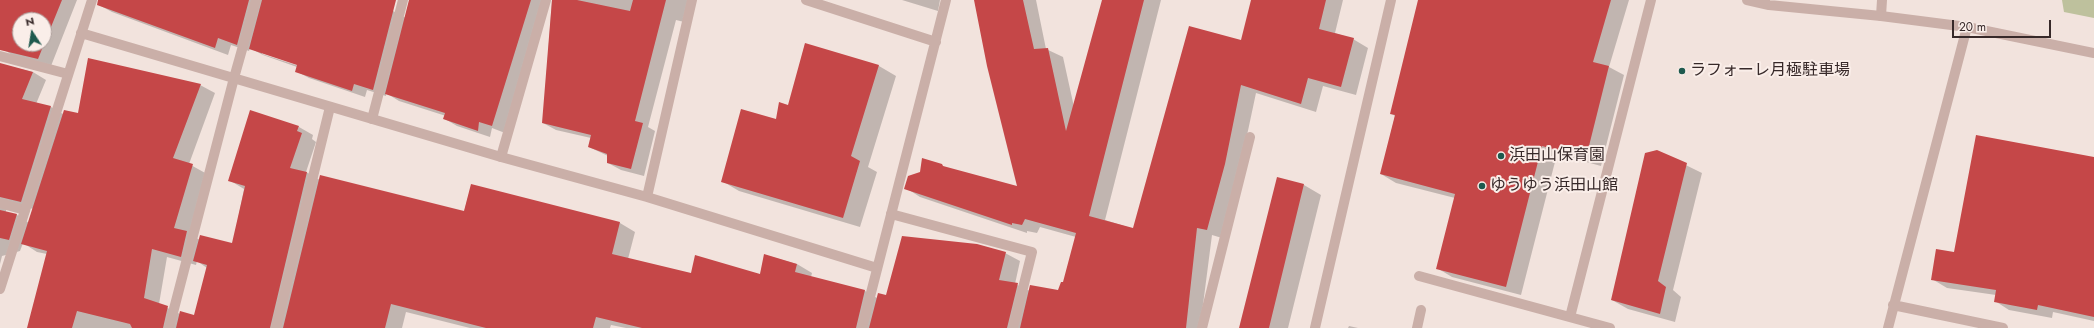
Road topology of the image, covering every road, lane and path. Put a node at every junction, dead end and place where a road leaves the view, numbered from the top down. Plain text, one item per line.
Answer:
1 (92, 0) edge
2 (256, 0) edge
3 (403, 0) edge
4 (546, 0) edge
5 (692, 0) edge
6 (806, 0) edge
7 (946, 0) edge
8 (1391, 0) edge
9 (1651, 0) edge
10 (1747, 0) edge
11 (1882, 0) edge
12 (1881, 16) junction
13 (1967, 27) junction
14 (81, 33) junction
15 (936, 42) junction
16 (2094, 53) edge
17 (0, 56) edge
18 (68, 74) junction
19 (234, 78) junction
20 (330, 107) junction
21 (372, 119) junction
22 (1250, 138) dead end
23 (501, 157) junction
24 (647, 197) junction
25 (0, 203) edge
26 (25, 210) junction
27 (891, 214) junction
28 (877, 268) junction
29 (1419, 276) dead end
30 (0, 289) edge
31 (1893, 305) junction
32 (1422, 310) dead end
33 (1570, 317) junction
34 (1988, 326) edge
35 (169, 328) edge
36 (276, 328) edge
37 (862, 328) edge
38 (1013, 328) edge
39 (1202, 328) edge
40 (1314, 328) edge
41 (1417, 328) edge
42 (1610, 328) edge
43 (1888, 328) edge
44 (2003, 328) edge

1 - 14 street
2 - 19 street
3 - 21 street
4 - 23 street
5 - 24 street
6 - 15 street
7 - 15 street
8 - 40 street
9 - 33 street
10 - 12 street
11 - 12 street
12 - 13 street
13 - 16 street
13 - 31 street
14 - 18 street
14 - 19 street
15 - 27 street
17 - 18 street
18 - 26 street
19 - 20 street
19 - 35 street
20 - 21 street
20 - 36 street
21 - 23 street
22 - 39 street
23 - 24 street
24 - 28 street
25 - 26 street
26 - 30 street
27 - 28 street
27 - 38 street
28 - 37 street
29 - 33 street
31 - 34 street
31 - 43 street
32 - 41 street
33 - 42 street
34 - 44 street

